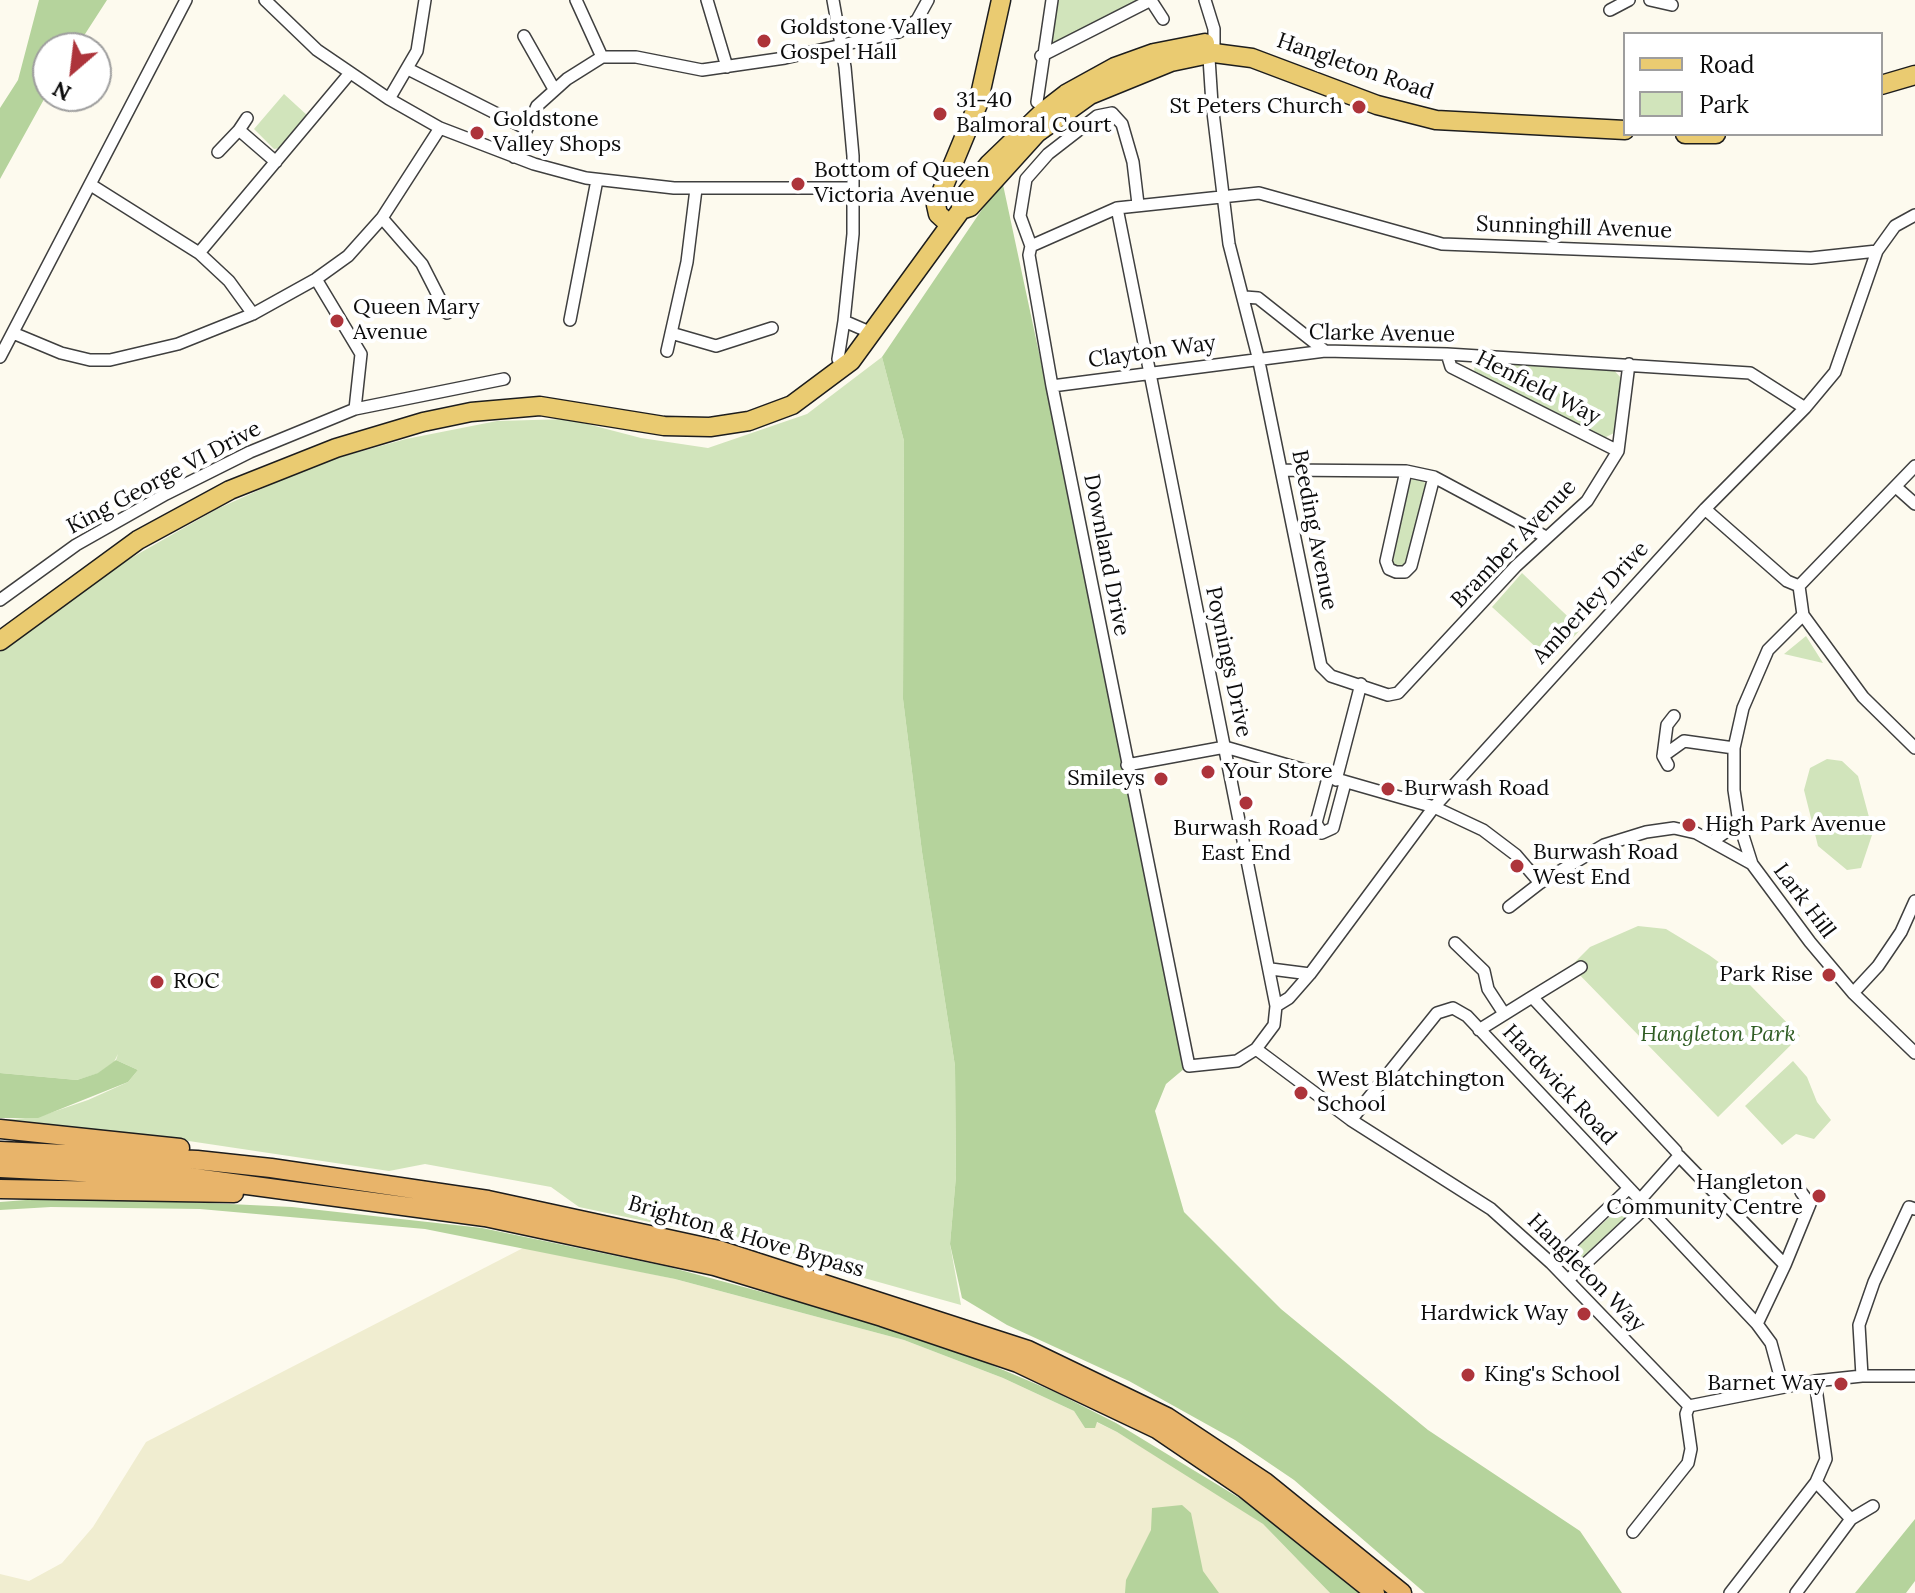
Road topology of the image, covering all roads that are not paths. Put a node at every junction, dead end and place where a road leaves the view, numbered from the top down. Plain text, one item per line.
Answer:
1 (186, 0) edge
2 (265, 0) edge
3 (425, 0) edge
4 (576, 0) edge
5 (707, 0) edge
6 (833, 0) edge
7 (928, 0) edge
8 (1001, 0) edge
9 (1052, 0) edge
10 (1205, 0) edge
11 (1629, 0) edge
12 (1650, 0) edge
13 (1151, 1) edge
14 (1672, 5) dead end
15 (1610, 10) dead end
16 (1163, 19) dead end
17 (524, 36) dead end
18 (842, 45) junction
19 (1214, 48) junction
20 (1041, 56) junction
21 (602, 57) junction
22 (727, 67) junction
23 (408, 69) junction
24 (350, 73) junction
25 (1915, 75) edge
26 (1883, 84) edge
27 (1915, 86) edge
28 (554, 89) junction
29 (1883, 95) edge
30 (389, 99) junction
31 (1037, 102) dead end
32 (247, 118) dead end
33 (1484, 119) junction
34 (1623, 121) edge
35 (440, 128) junction
36 (525, 128) junction
37 (239, 130) junction
38 (1623, 130) edge
39 (218, 152) dead end
40 (514, 157) junction
41 (276, 162) junction
42 (597, 180) junction
43 (91, 185) junction
44 (853, 188) junction
45 (696, 189) junction
46 (1222, 195) junction
47 (1138, 204) junction
48 (1117, 208) junction
49 (1915, 215) edge
50 (382, 218) junction
51 (956, 218) junction
52 (1031, 246) junction
53 (1877, 251) junction
54 (199, 253) junction
55 (316, 279) junction
56 (1245, 297) junction
57 (447, 313) dead end
58 (253, 314) junction
59 (570, 320) dead end
60 (844, 321) junction
61 (772, 328) dead end
62 (13, 333) junction
63 (671, 333) junction
64 (874, 334) junction
65 (667, 351) dead end
66 (1325, 351) junction
67 (1447, 354) junction
68 (0, 357) edge
69 (1258, 357) junction
70 (1629, 364) junction
71 (843, 370) junction
72 (1148, 372) junction
73 (504, 379) dead end
74 (1052, 386) junction
75 (1805, 408) junction
76 (355, 409) junction
77 (1618, 451) junction
78 (1915, 466) edge
79 (1282, 470) junction
80 (1406, 471) junction
81 (1434, 477) junction
82 (1896, 487) junction
83 (1915, 504) edge
84 (1705, 509) junction
85 (1546, 537) junction
86 (1799, 586) junction
87 (0, 599) edge
88 (1803, 615) junction
89 (0, 641) edge
90 (1361, 684) junction
91 (1684, 741) junction
92 (1225, 747) junction
93 (1734, 748) junction
94 (1915, 748) edge
95 (1127, 765) junction
96 (1336, 780) junction
97 (1434, 807) junction
98 (1739, 823) junction
99 (1714, 840) junction
100 (1752, 864) junction
101 (1540, 883) junction
102 (1915, 901) edge
103 (1509, 907) dead end
104 (1455, 943) dead end
105 (1581, 967) dead end
106 (1271, 969) junction
107 (1310, 974) junction
108 (1853, 993) junction
109 (1532, 997) junction
110 (1276, 1006) junction
111 (1503, 1012) junction
112 (1479, 1030) junction
113 (1256, 1049) junction
114 (1915, 1053) edge
115 (1351, 1120) junction
116 (0, 1129) edge
117 (0, 1151) edge
118 (1676, 1151) dead end
119 (0, 1168) edge
120 (271, 1168) junction
121 (0, 1189) edge
122 (1628, 1189) junction
123 (1801, 1192) dead end
124 (340, 1195) junction
125 (1642, 1205) junction
126 (1915, 1209) edge
127 (1551, 1263) junction
128 (1785, 1265) junction
129 (1568, 1280) junction
130 (1757, 1324) junction
131 (1862, 1376) junction
132 (1915, 1376) edge
133 (1815, 1381) junction
134 (1783, 1387) junction
135 (1689, 1406) junction
136 (1816, 1482) junction
137 (1873, 1506) dead end
138 (1851, 1519) junction
139 (1633, 1532) dead end
140 (1375, 1593) edge
141 (1402, 1593) edge
142 (1730, 1593) edge
143 (1796, 1593) edge

1 - 43 street
2 - 24 street
3 - 23 street
4 - 21 street
5 - 22 street
6 - 18 street
7 - 18 street
8 - 51 main road
9 - 20 street
10 - 19 street
11 - 15 street
12 - 14 street
13 - 16 street
13 - 20 street
17 - 28 street
18 - 22 street
18 - 44 street
19 - 33 main road, Hangleton Road
19 - 46 street
19 - 51 main road, Hangleton Road
20 - 31 street
21 - 22 street
21 - 28 street
23 - 30 street
23 - 36 street
24 - 30 street
24 - 41 street
25 - 26 main road
27 - 29 main road
28 - 36 street
30 - 35 street
32 - 37 street
33 - 34 main road, Hangleton Road
33 - 38 main road, Hangleton Road
35 - 40 street
35 - 50 street
36 - 40 street
37 - 39 street
37 - 41 street
40 - 42 street
41 - 54 street
42 - 45 street
42 - 59 street
43 - 54 street
43 - 62 street
44 - 45 street
44 - 60 street
45 - 63 street
46 - 47 street
46 - 53 street, Sunninghill Avenue
46 - 56 street
47 - 48 street
47 - 52 street, Downland Drive
48 - 52 street
48 - 72 street, Poynings Drive
49 - 53 street
50 - 55 street
50 - 57 street
51 - 64 main road, Hangleton Road
52 - 74 street, Downland Drive
53 - 75 street, Amberley Drive
54 - 58 street
55 - 58 street
55 - 76 street
56 - 66 street
56 - 69 street
58 - 62 street
60 - 64 street
60 - 71 street
61 - 63 street
62 - 68 street
63 - 65 street
64 - 71 main road, Hangleton Road
66 - 67 street, Clarke Avenue
66 - 69 street, Clarke Avenue
67 - 70 street, Clarke Avenue
67 - 77 street, Henfield Way
69 - 72 street, Clayton Way
69 - 79 street, Beeding Avenue
70 - 75 street, Clarke Avenue
70 - 77 street, Bramber Avenue
71 - 89 main road, Hangleton Road
72 - 74 street, Clayton Way
72 - 92 street, Poynings Drive
73 - 76 street, King George VI Drive
74 - 95 street, Downland Drive
75 - 84 street, Amberley Drive
76 - 87 street, King George VI Drive
77 - 85 street, Bramber Avenue
78 - 82 street
79 - 80 street
79 - 90 street, Beeding Avenue
80 - 81 street
80 - 81 street
81 - 85 street
82 - 83 street
82 - 86 street
84 - 86 street
84 - 97 street, Amberley Drive
85 - 90 street, Bramber Avenue
86 - 88 street
88 - 93 street, Lark Hill
88 - 94 street
90 - 96 street
91 - 91 street
91 - 93 street
92 - 95 street
92 - 96 street
92 - 106 street, Poynings Drive
93 - 98 street, Lark Hill
95 - 113 street, Downland Drive
96 - 97 street
97 - 101 street
97 - 107 street, Amberley Drive
98 - 99 street
98 - 100 street, Lark Hill
99 - 100 street
99 - 101 street
100 - 108 street, Lark Hill
101 - 103 street
102 - 108 street
104 - 111 street
105 - 109 street
106 - 107 street
106 - 110 street, Poynings Drive
107 - 110 street, Amberley Drive
108 - 114 street, Lark Hill
109 - 111 street
109 - 118 street
110 - 113 street, Poynings Drive
111 - 112 street
112 - 115 street, Hardwick Road
112 - 122 street, Hardwick Road
113 - 115 street, Hangleton Way
115 - 127 street, Hangleton Way
116 - 120 highway
117 - 120 highway, Brighton & Hove Bypass
119 - 124 highway, Brighton & Hove Bypass
120 - 141 highway, Brighton & Hove Bypass
121 - 124 highway
122 - 125 street, Hardwick Road
122 - 127 street
123 - 128 street
124 - 140 highway, Brighton & Hove Bypass
125 - 128 street
125 - 129 street
125 - 130 street, Hardwick Road
126 - 131 street
127 - 129 street, Hangleton Way
128 - 130 street
129 - 135 street, Hangleton Way
130 - 134 street, Hardwick Road
131 - 132 street
131 - 133 street
133 - 134 street
133 - 136 street
134 - 135 street
135 - 139 street
136 - 138 street
136 - 142 street
137 - 138 street
138 - 143 street

